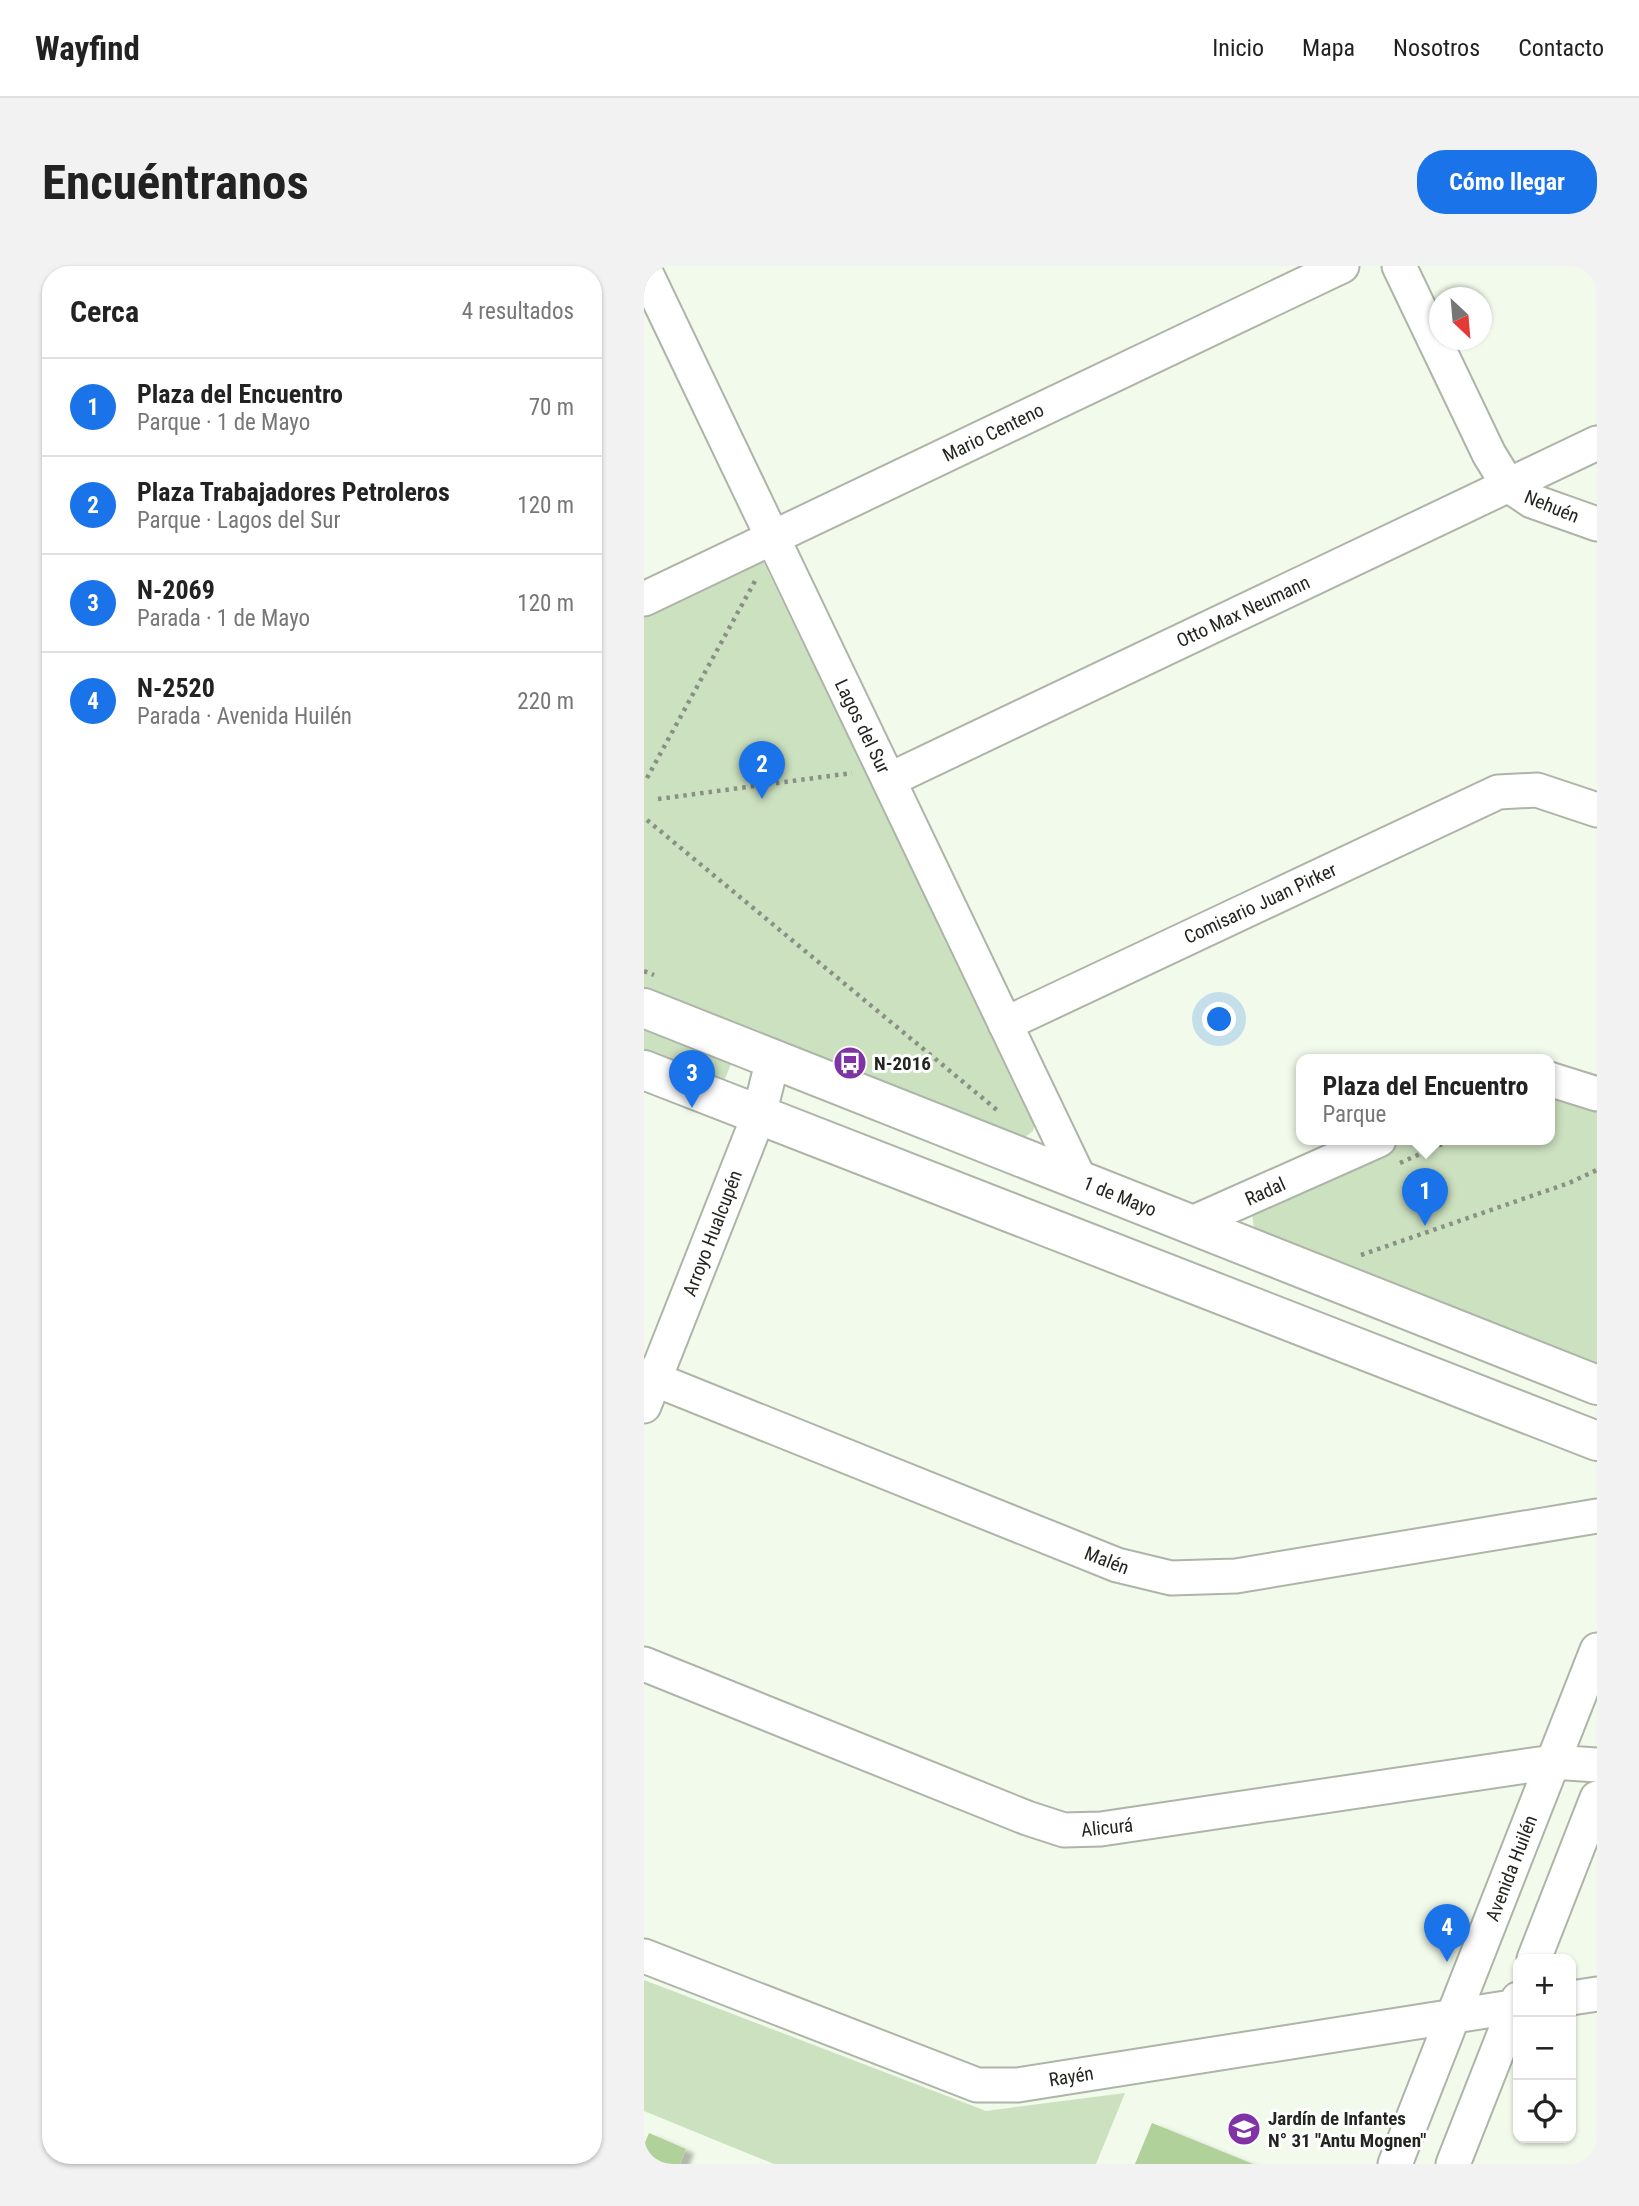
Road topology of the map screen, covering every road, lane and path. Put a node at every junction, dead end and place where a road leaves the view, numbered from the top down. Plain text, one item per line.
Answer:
1 (1342, 266) edge
2 (1399, 266) edge
3 (650, 271) edge
4 (1597, 443) edge
5 (1508, 485) junction
6 (1597, 524) edge
7 (773, 537) junction
8 (765, 586) dead end
9 (644, 599) edge
10 (848, 760) dead end
11 (854, 772) junction
12 (647, 778) dead end
13 (874, 782) junction
14 (658, 799) dead end
15 (1597, 810) edge
16 (647, 820) dead end
17 (644, 971) edge
18 (650, 992) edge
19 (1005, 1024) junction
20 (773, 1059) junction
21 (644, 1070) edge
22 (1555, 1081) edge
23 (1597, 1094) edge
24 (980, 1107) dead end
25 (759, 1115) junction
26 (1427, 1145) edge
27 (1383, 1154) edge
28 (1597, 1170) edge
29 (1080, 1180) junction
30 (1190, 1224) junction
31 (1364, 1263) dead end
32 (1597, 1385) edge
33 (648, 1387) edge
34 (1597, 1441) edge
35 (1597, 1516) edge
36 (1597, 1650) edge
37 (644, 1664) edge
38 (1553, 1762) junction
39 (1597, 1765) edge
40 (1597, 1798) edge
41 (1536, 1954) edge
42 (644, 1956) edge
43 (1597, 1994) edge
44 (1576, 1997) edge
45 (1513, 2005) edge
46 (1513, 2014) edge
47 (1453, 2016) junction
48 (1395, 2164) edge
49 (1453, 2164) edge

1 - 7 street, Mario Centeno
2 - 5 street
3 - 7 street, Lagos del Sur
4 - 5 street, Otto Max Neumann
5 - 6 street, Nehuén
5 - 13 street, Otto Max Neumann
7 - 9 street, Mario Centeno
7 - 13 street, Lagos del Sur
8 - 12 path
10 - 11 path
11 - 13 path
11 - 14 path
13 - 19 street, Lagos del Sur
15 - 19 street, Comisario Juan Pirker
16 - 24 path
17 - 18 path
18 - 20 main road, 1 de Mayo
19 - 29 street, Lagos del Sur
20 - 25 street, Arroyo Hualcupén
20 - 29 main road, 1 de Mayo
21 - 25 main road
22 - 23 street
25 - 33 street, Arroyo Hualcupén
25 - 34 main road
26 - 27 path
27 - 30 street, Radal
28 - 31 path
29 - 30 main road, 1 de Mayo
30 - 32 main road, 1 de Mayo
33 - 35 street, Malén
36 - 38 street, Avenida Huilén
37 - 38 street, Alicurá
38 - 39 street, Alicurá
38 - 47 street, Avenida Huilén
40 - 41 street
42 - 47 street, Rayén
43 - 44 street
45 - 47 street, Rayén
46 - 49 street
47 - 48 street, Avenida Huilén

